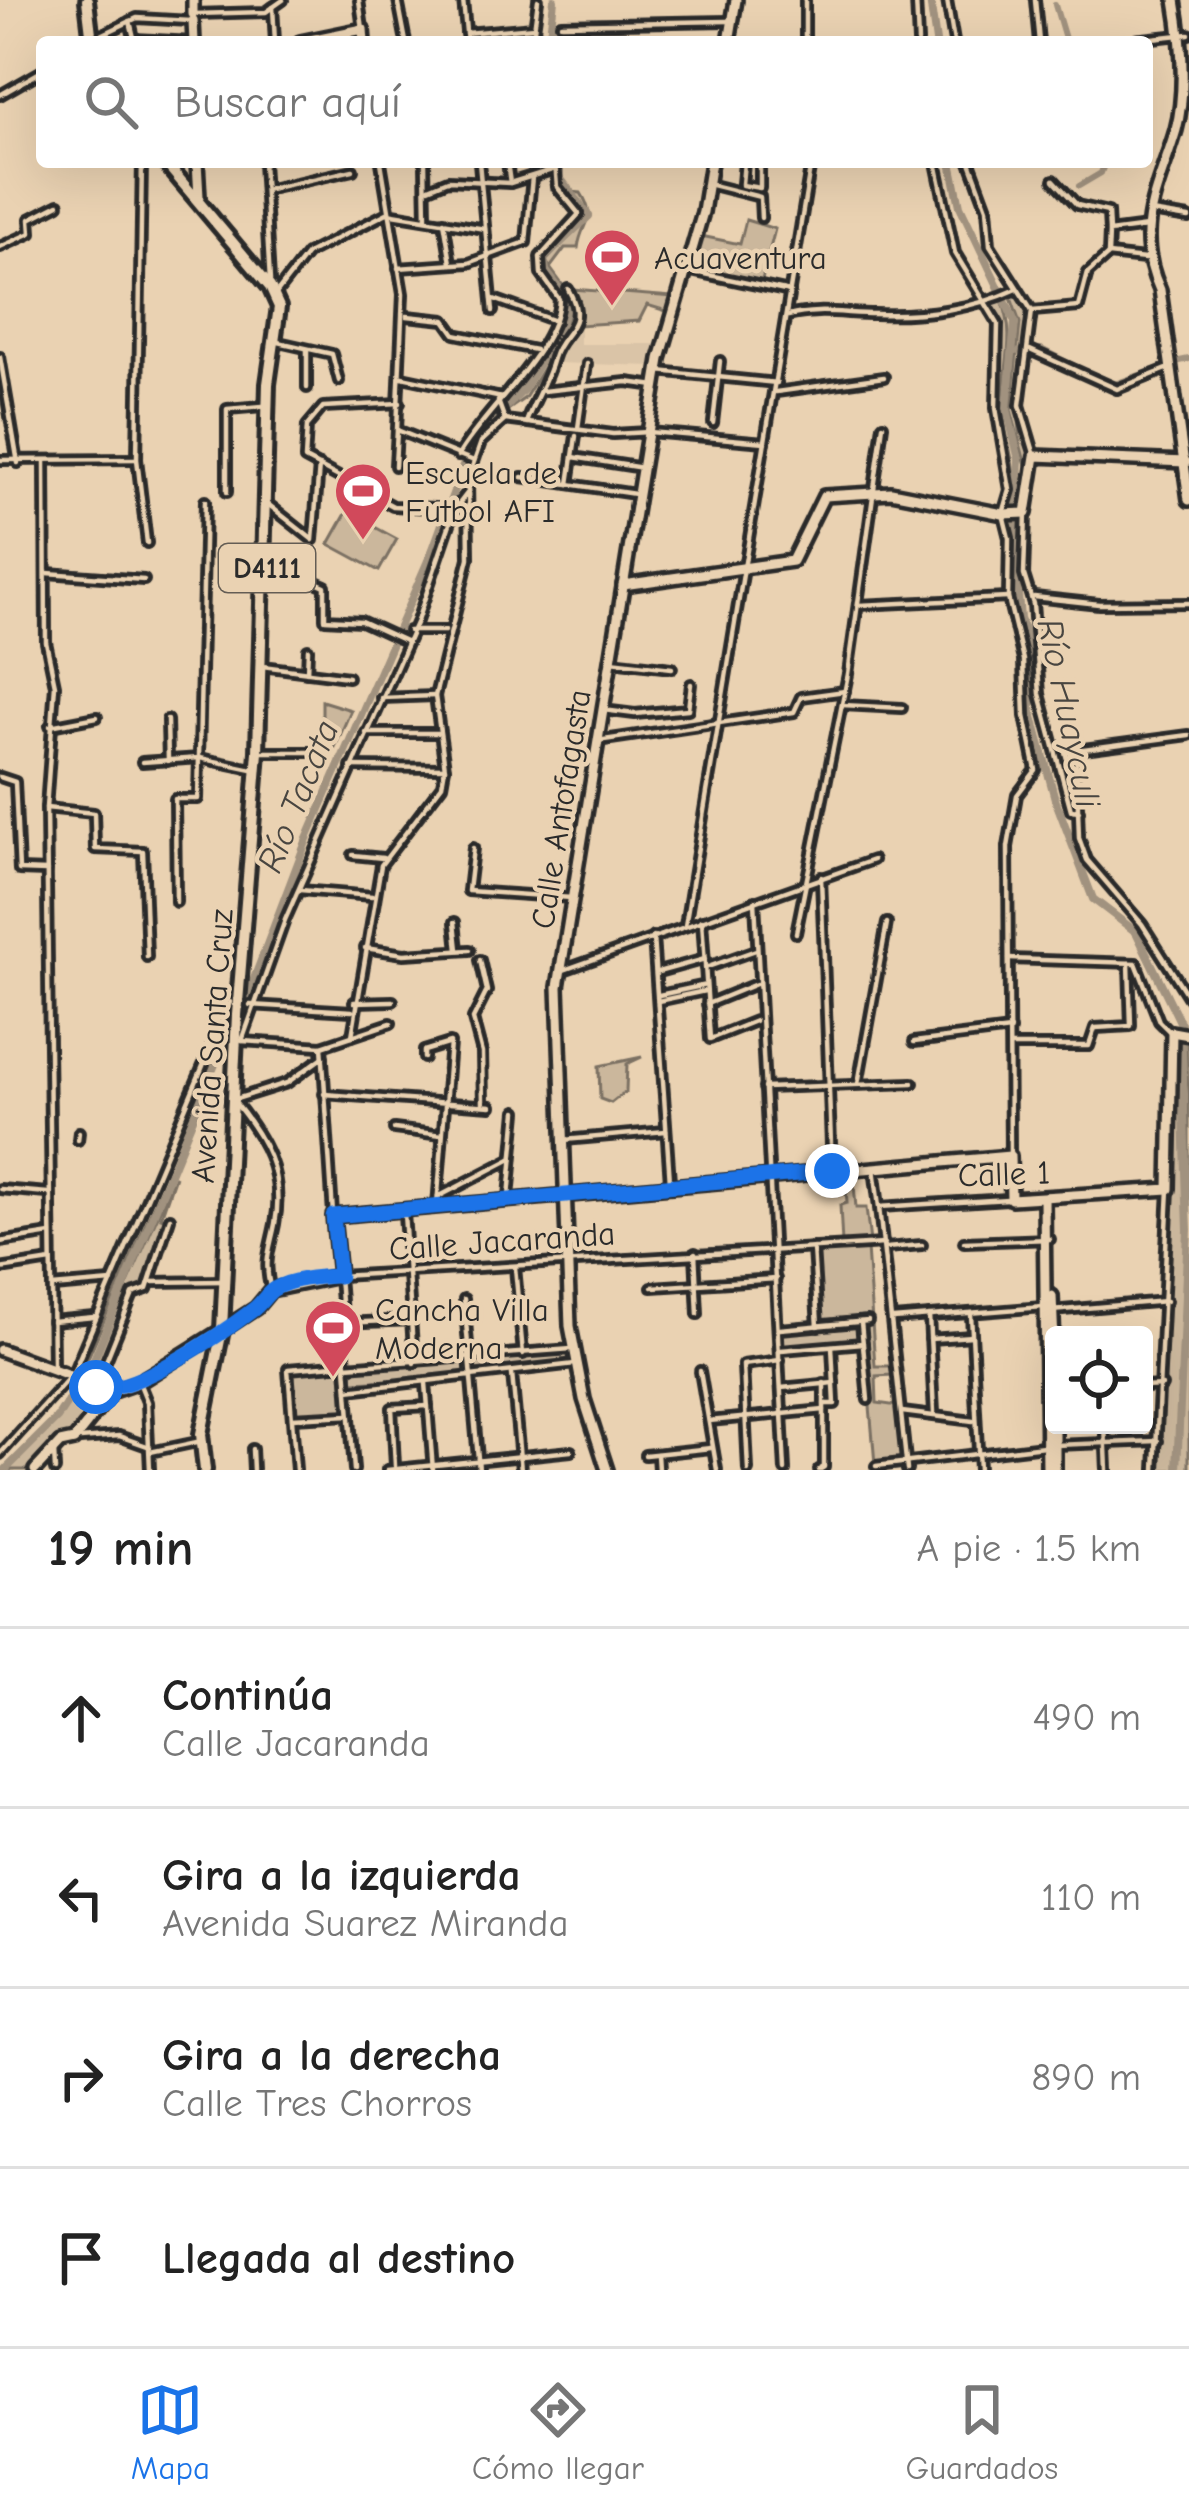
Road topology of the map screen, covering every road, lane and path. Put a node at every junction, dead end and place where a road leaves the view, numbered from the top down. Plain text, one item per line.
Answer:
1 (87, 0) edge
2 (193, 0) edge
3 (283, 0) edge
4 (359, 0) edge
5 (398, 0) edge
6 (463, 0) edge
7 (538, 0) edge
8 (736, 0) edge
9 (805, 0) edge
10 (916, 0) edge
11 (946, 0) edge
12 (1035, 0) edge
13 (1175, 0) edge
14 (273, 8) junction
15 (193, 18) junction
16 (130, 21) junction
17 (733, 21) junction
18 (561, 24) dead end
19 (534, 27) junction
20 (363, 29) junction
21 (466, 33) junction
22 (1185, 34) edge
23 (91, 36) edge
24 (101, 36) edge
25 (133, 36) edge
26 (194, 36) edge
27 (275, 36) edge
28 (329, 36) edge
29 (364, 36) edge
30 (405, 36) edge
31 (466, 36) edge
32 (537, 36) edge
33 (730, 36) edge
34 (805, 36) edge
35 (918, 36) edge
36 (953, 36) edge
37 (1038, 36) edge
38 (1153, 38) edge
39 (36, 74) edge
40 (0, 95) edge
41 (142, 168) edge
42 (171, 168) edge
43 (198, 168) edge
44 (264, 168) edge
45 (382, 168) edge
46 (426, 168) edge
47 (480, 168) edge
48 (508, 168) edge
49 (535, 168) edge
50 (551, 168) edge
51 (555, 168) edge
52 (710, 168) edge
53 (743, 168) edge
54 (760, 168) edge
55 (810, 168) edge
56 (937, 168) edge
57 (972, 168) edge
58 (353, 170) dead end
59 (534, 176) junction
60 (1054, 180) dead end
61 (510, 183) junction
62 (708, 184) junction
63 (481, 185) junction
64 (741, 187) junction
65 (429, 188) junction
66 (266, 190) junction
67 (200, 197) junction
68 (59, 204) dead end
69 (1150, 212) junction
70 (387, 213) junction
71 (761, 218) dead end
72 (1189, 218) edge
73 (425, 219) junction
74 (445, 221) junction
75 (1147, 227) junction
76 (485, 229) junction
77 (1109, 232) junction
78 (0, 247) edge
79 (490, 256) junction
80 (1108, 256) junction
81 (1145, 259) junction
82 (452, 265) junction
83 (398, 268) junction
84 (686, 270) junction
85 (568, 290) dead end
86 (1014, 290) junction
87 (273, 291) junction
88 (790, 292) junction
89 (494, 298) junction
90 (985, 303) junction
91 (493, 311) dead end
92 (1031, 311) junction
93 (404, 316) junction
94 (788, 316) junction
95 (555, 321) junction
96 (274, 341) junction
97 (307, 350) junction
98 (535, 350) junction
99 (1030, 350) junction
100 (0, 357) edge
101 (720, 362) dead end
102 (587, 364) dead end
103 (1189, 364) edge
104 (1173, 366) junction
105 (658, 371) junction
106 (401, 377) junction
107 (717, 377) junction
108 (884, 377) dead end
109 (339, 381) dead end
110 (656, 386) junction
111 (584, 387) junction
112 (777, 387) junction
113 (307, 388) dead end
114 (543, 391) junction
115 (400, 403) junction
116 (501, 404) junction
117 (268, 406) junction
118 (506, 420) junction
119 (527, 420) junction
120 (713, 423) dead end
121 (883, 425) dead end
122 (397, 430) junction
123 (577, 432) junction
124 (649, 432) junction
125 (767, 442) junction
126 (1035, 456) junction
127 (573, 457) junction
128 (467, 458) junction
129 (137, 459) junction
130 (0, 460) edge
131 (45, 461) junction
132 (18, 463) junction
133 (1187, 464) edge
134 (319, 466) junction
135 (395, 466) dead end
136 (643, 468) junction
137 (522, 477) dead end
138 (569, 484) junction
139 (227, 492) dead end
140 (468, 492) junction
141 (874, 493) junction
142 (638, 494) junction
143 (205, 500) dead end
144 (1189, 500) edge
145 (269, 505) junction
146 (450, 508) junction
147 (1024, 513) junction
148 (1006, 514) junction
149 (147, 543) dead end
150 (746, 568) junction
151 (267, 570) junction
152 (47, 574) junction
153 (144, 580) dead end
154 (623, 585) junction
155 (1031, 597) junction
156 (1008, 598) junction
157 (1189, 603) edge
158 (857, 605) junction
159 (409, 631) junction
160 (448, 631) junction
161 (406, 641) junction
162 (308, 649) dead end
163 (611, 662) junction
164 (262, 666) junction
165 (672, 668) dead end
166 (307, 672) junction
167 (348, 677) dead end
168 (691, 684) dead end
169 (845, 691) junction
170 (435, 697) junction
171 (381, 698) junction
172 (842, 706) junction
173 (902, 708) dead end
174 (603, 710) junction
175 (97, 717) dead end
176 (167, 720) dead end
177 (720, 722) junction
178 (50, 726) junction
179 (366, 733) junction
180 (437, 733) junction
181 (1189, 735) edge
182 (598, 741) junction
183 (258, 752) junction
184 (320, 752) dead end
185 (200, 758) junction
186 (168, 761) junction
187 (142, 762) dead end
188 (351, 767) junction
189 (446, 768) junction
190 (257, 770) junction
191 (0, 778) edge
192 (46, 808) junction
193 (1079, 812) junction
194 (473, 848) dead end
195 (352, 855) dead end
196 (385, 858) junction
197 (873, 860) dead end
198 (47, 871) junction
199 (820, 877) junction
200 (806, 882) junction
201 (300, 890) junction
202 (373, 896) junction
203 (572, 898) junction
204 (755, 901) junction
205 (176, 902) dead end
206 (702, 920) junction
207 (455, 922) dead end
208 (887, 923) dead end
209 (685, 926) junction
210 (796, 933) dead end
211 (653, 937) junction
212 (365, 948) junction
213 (458, 950) junction
214 (470, 950) dead end
215 (756, 950) junction
216 (147, 957) dead end
217 (705, 959) junction
218 (1009, 959) junction
219 (480, 960) dead end
220 (1133, 963) junction
221 (705, 968) junction
222 (562, 971) junction
223 (658, 972) junction
224 (756, 984) junction
225 (706, 988) junction
226 (658, 998) junction
227 (1189, 998) edge
228 (393, 1001) dead end
229 (230, 1002) dead end
230 (354, 1002) junction
231 (707, 1004) junction
232 (250, 1005) junction
233 (353, 1011) junction
234 (757, 1020) junction
235 (391, 1023) dead end
236 (1010, 1030) junction
237 (1180, 1034) edge
238 (352, 1036) junction
239 (239, 1041) junction
240 (914, 1042) dead end
241 (322, 1046) junction
242 (1011, 1046) junction
243 (322, 1057) junction
244 (424, 1058) dead end
245 (913, 1083) dead end
246 (858, 1084) junction
247 (828, 1085) junction
248 (764, 1088) junction
249 (324, 1094) junction
250 (449, 1099) junction
251 (233, 1100) junction
252 (483, 1103) junction
253 (491, 1106) dead end
254 (517, 1111) dead end
255 (394, 1129) dead end
256 (666, 1131) junction
257 (79, 1132) dead end
258 (444, 1135) junction
259 (78, 1140) dead end
260 (565, 1140) junction
261 (1010, 1156) junction
262 (511, 1159) junction
263 (874, 1168) junction
264 (832, 1171) junction
265 (770, 1175) junction
266 (670, 1185) junction
267 (0, 1189) edge
268 (1169, 1189) junction
269 (51, 1193) junction
270 (566, 1194) junction
271 (509, 1197) junction
272 (1011, 1199) junction
273 (1047, 1200) junction
274 (437, 1201) junction
275 (879, 1207) junction
276 (403, 1208) junction
277 (333, 1216) junction
278 (170, 1218) dead end
279 (51, 1234) junction
280 (1047, 1239) junction
281 (0, 1242) edge
282 (964, 1243) dead end
283 (922, 1245) dead end
284 (884, 1246) junction
285 (814, 1248) junction
286 (775, 1250) junction
287 (694, 1252) junction
288 (51, 1261) junction
289 (568, 1263) junction
290 (515, 1268) junction
291 (0, 1269) edge
292 (410, 1275) junction
293 (339, 1276) junction
294 (776, 1279) junction
295 (225, 1281) junction
296 (112, 1282) junction
297 (150, 1282) junction
298 (697, 1283) junction
299 (652, 1287) dead end
300 (52, 1288) junction
301 (271, 1290) junction
302 (464, 1299) dead end
303 (1166, 1301) junction
304 (1049, 1309) junction
305 (971, 1313) junction
306 (698, 1314) dead end
307 (929, 1316) junction
308 (97, 1317) junction
309 (893, 1318) junction
310 (412, 1320) junction
311 (52, 1321) junction
312 (342, 1323) junction
313 (818, 1326) junction
314 (1049, 1326) edge
315 (1052, 1326) edge
316 (780, 1329) junction
317 (222, 1330) junction
318 (972, 1336) junction
319 (930, 1339) junction
320 (863, 1343) junction
321 (832, 1346) junction
322 (572, 1349) junction
323 (0, 1350) edge
324 (781, 1350) junction
325 (523, 1354) junction
326 (471, 1359) junction
327 (780, 1360) junction
328 (413, 1364) junction
329 (576, 1364) junction
330 (52, 1365) junction
331 (346, 1365) junction
332 (700, 1371) dead end
333 (512, 1374) junction
334 (473, 1379) junction
335 (83, 1381) junction
336 (139, 1382) junction
337 (426, 1383) junction
338 (824, 1383) junction
339 (834, 1383) junction
340 (1153, 1386) edge
341 (1162, 1386) junction
342 (781, 1388) junction
343 (348, 1390) junction
344 (112, 1391) junction
345 (868, 1400) dead end
346 (428, 1406) junction
347 (824, 1407) junction
348 (902, 1412) junction
349 (350, 1414) junction
350 (782, 1414) junction
351 (934, 1414) junction
352 (292, 1418) junction
353 (745, 1418) junction
354 (709, 1421) junction
355 (975, 1421) junction
356 (1051, 1434) edge
357 (1053, 1434) edge
358 (1106, 1434) edge
359 (74, 1440) junction
360 (202, 1440) junction
361 (1158, 1441) junction
362 (1106, 1443) junction
363 (1051, 1445) junction
364 (713, 1448) junction
365 (252, 1449) dead end
366 (150, 1450) junction
367 (54, 1451) junction
368 (571, 1451) dead end
369 (0, 1454) edge
370 (657, 1454) junction
371 (519, 1455) junction
372 (645, 1455) dead end
373 (978, 1455) junction
374 (478, 1459) junction
375 (433, 1466) edge
376 (876, 1466) dead end
377 (907, 1466) edge
378 (391, 1468) edge
379 (35, 1470) edge
380 (55, 1470) edge
381 (151, 1470) edge
382 (206, 1470) edge
383 (253, 1470) edge
384 (296, 1470) edge
385 (354, 1470) edge
386 (479, 1470) edge
387 (521, 1470) edge
388 (607, 1470) edge
389 (658, 1470) edge
390 (717, 1470) edge
391 (748, 1470) edge
392 (785, 1470) edge
393 (819, 1470) edge
394 (979, 1470) edge
395 (1051, 1470) edge
396 (1107, 1470) edge
397 (1156, 1470) edge

1 - 23 main road
2 - 15 main road
3 - 14 street
4 - 20 street
5 - 30 street
6 - 21 street
7 - 19 street
8 - 17 main road
9 - 34 street
10 - 35 street
11 - 36 street
12 - 37 street
13 - 22 main road
14 - 15 street
14 - 27 street
15 - 16 street
15 - 26 main road
16 - 24 street
16 - 25 street
17 - 18 street
17 - 33 main road
19 - 21 street
19 - 32 street
20 - 28 main road
20 - 29 main road
21 - 31 street
22 - 38 street
22 - 69 main road
39 - 40 street
41 - 129 street
42 - 67 main road
43 - 67 main road
44 - 66 street
45 - 70 street
46 - 65 street
47 - 63 street
48 - 61 street
49 - 59 street
50 - 59 street
51 - 95 street
52 - 62 main road, Calle Antofagasta
53 - 64 street
54 - 64 street
55 - 88 street
56 - 90 street
57 - 86 street
58 - 66 street
59 - 61 street
59 - 79 street
60 - 77 street
61 - 63 street
62 - 64 street
62 - 84 main road, Calle Antofagasta
63 - 65 street
63 - 76 street
64 - 71 street
65 - 73 street
66 - 87 street
67 - 87 main road
68 - 78 street
69 - 72 street
69 - 75 main road
70 - 73 street
70 - 83 street
70 - 87 street
73 - 74 street
74 - 76 street
74 - 82 street
75 - 77 street
75 - 81 main road
76 - 79 street
77 - 80 street
79 - 82 street
79 - 89 street
80 - 81 street
80 - 92 street
81 - 104 main road
82 - 83 street
83 - 93 street
84 - 88 street
84 - 105 main road, Calle Antofagasta
85 - 114 street
86 - 90 street
86 - 92 street
87 - 96 main road, Avenida Santa Cruz / D4111
88 - 94 street
89 - 91 street
89 - 95 street
90 - 94 street
90 - 148 street
92 - 99 street
93 - 98 street
93 - 106 street
94 - 112 street
95 - 98 street
96 - 97 street
96 - 117 main road, Avenida Santa Cruz / D4111
97 - 109 street
97 - 113 street
98 - 116 street
99 - 104 street
99 - 126 street
100 - 132 street
101 - 107 street
102 - 111 street
103 - 104 main road
104 - 133 main road
105 - 107 street
105 - 110 main road, Calle Antofagasta
106 - 115 street
106 - 116 street
107 - 112 street
107 - 120 street
108 - 112 street
110 - 111 street
110 - 124 main road, Calle Antofagasta
111 - 114 street
111 - 123 street
112 - 125 street
114 - 119 street
115 - 122 street
115 - 134 street
116 - 118 street
116 - 128 street
117 - 139 street
117 - 145 main road, Avenida Santa Cruz / D4111
118 - 119 street
118 - 128 street
119 - 123 street
121 - 141 street
122 - 128 street
122 - 135 street
123 - 124 street
123 - 127 street
124 - 125 street
124 - 136 main road, Calle Antofagasta
125 - 150 street
126 - 133 main road
126 - 147 main road
127 - 136 street
127 - 138 street
128 - 140 street
129 - 131 street
129 - 149 street
130 - 132 street
131 - 132 street
131 - 152 street
133 - 144 main road
134 - 145 street
134 - 146 street
136 - 142 main road, Calle Antofagasta
137 - 138 street
138 - 142 street
140 - 146 street
140 - 160 street
141 - 148 main road
141 - 150 main road
141 - 158 street
142 - 154 main road, Calle Antofagasta
143 - 185 street
145 - 151 main road, Avenida Santa Cruz / D4111
146 - 159 street
147 - 148 main road
147 - 155 street
148 - 156 street
150 - 154 main road
150 - 177 street
151 - 161 street
151 - 164 main road, Avenida Santa Cruz / D4111
152 - 153 street
152 - 178 street
154 - 163 main road, Calle Antofagasta
155 - 157 street
155 - 193 street
156 - 158 street
156 - 218 street
158 - 169 street
159 - 160 street
159 - 161 street
160 - 170 street
161 - 171 street
162 - 166 street
163 - 165 street
163 - 174 main road, Calle Antofagasta
164 - 166 street
164 - 183 main road, Avenida Santa Cruz / D4111
166 - 167 street
168 - 174 street
169 - 172 street
169 - 177 street
170 - 171 street
170 - 180 street
171 - 179 street
172 - 173 street
172 - 200 street
174 - 182 main road, Calle Antofagasta
175 - 178 street
176 - 186 street
177 - 182 street
177 - 209 street
178 - 192 street
179 - 180 street
179 - 188 street
180 - 189 street
181 - 193 street
182 - 203 main road, Calle Antofagasta
183 - 184 street
183 - 190 main road, Avenida Santa Cruz / D4111
185 - 186 street
185 - 190 street
185 - 205 street
186 - 187 street
188 - 189 street
188 - 201 street
189 - 196 street
190 - 239 main road, Avenida Santa Cruz / D4111
191 - 198 street
192 - 198 street
192 - 216 street
193 - 227 street
194 - 203 street
195 - 196 street
196 - 202 street
197 - 199 street
198 - 269 street
199 - 200 street
199 - 247 street
200 - 204 street
200 - 210 street
201 - 202 street
201 - 232 street
202 - 212 street
203 - 222 main road, Calle Antofagasta
204 - 206 street
204 - 215 street
206 - 209 street
206 - 217 street
207 - 213 street
208 - 246 street
209 - 211 street
211 - 222 street
211 - 223 street
212 - 213 street
212 - 230 street
213 - 214 street
215 - 221 street
215 - 224 street
217 - 221 street
217 - 223 street
218 - 220 street
218 - 236 street
219 - 252 street
220 - 237 street
220 - 242 street
221 - 225 street
222 - 260 main road, Calle Antofagasta
223 - 226 street
224 - 231 street
224 - 234 street
225 - 226 street
225 - 231 street
226 - 256 street
228 - 230 street
229 - 296 street
230 - 233 street
231 - 234 street
232 - 233 street
232 - 239 street
233 - 238 street
234 - 248 street
235 - 238 street
236 - 240 street
236 - 242 street
237 - 268 main road
238 - 241 street
239 - 241 street
239 - 251 main road, Avenida Santa Cruz / D4111
241 - 243 street
242 - 261 street
243 - 249 street
243 - 251 street
244 - 250 street
245 - 246 street
246 - 247 street
247 - 248 street
247 - 264 street
248 - 265 street
249 - 250 street
249 - 277 street
250 - 252 street
250 - 258 street
251 - 295 main road, Avenida Santa Cruz / D4111
251 - 301 street
252 - 253 street
254 - 262 street
255 - 258 street
256 - 260 street
256 - 266 street
257 - 259 street
258 - 274 street
260 - 270 main road, Calle Antofagasta
261 - 263 main road
261 - 272 main road
262 - 271 street
262 - 274 street
263 - 264 main road
263 - 275 street
264 - 265 main road
265 - 266 main road
265 - 286 street
266 - 270 main road
267 - 269 street
268 - 273 main road, Calle 1
268 - 303 street
269 - 279 street
270 - 271 main road
270 - 289 main road, Calle Antofagasta
271 - 274 main road
272 - 273 main road, Calle 1
272 - 275 street, Calle 1
273 - 280 main road
274 - 276 main road
275 - 284 street
276 - 277 main road
276 - 292 street
277 - 293 main road
278 - 297 street
279 - 281 street
279 - 288 street
280 - 282 street
280 - 304 main road
283 - 284 street, Calle Jacaranda
284 - 285 street, Calle Jacaranda
284 - 309 street
285 - 286 street, Calle Jacaranda
285 - 313 street
286 - 287 street, Calle Jacaranda
286 - 294 street
287 - 289 street, Calle Jacaranda
287 - 298 street
288 - 291 street
288 - 300 street
289 - 290 street, Calle Jacaranda
289 - 322 main road, Calle Antofagasta
290 - 292 street, Calle Jacaranda
290 - 325 street
292 - 293 street, Calle Jacaranda
292 - 310 street
293 - 301 main road, Calle Jacaranda
293 - 312 street
294 - 298 street
294 - 316 street
295 - 297 street
295 - 317 main road, Avenida Santa Cruz / D4111
296 - 300 street
296 - 308 street
297 - 335 street
298 - 299 street
298 - 306 street
300 - 311 street
301 - 317 main road, Calle Jacaranda
302 - 326 street
303 - 304 street
303 - 341 street
304 - 305 street
304 - 314 main road
304 - 315 main road
305 - 307 street
305 - 318 street
307 - 309 street
307 - 319 street
308 - 311 street
308 - 335 street
309 - 348 street
310 - 312 street
310 - 328 street
311 - 330 street
312 - 331 street
313 - 316 street
313 - 320 street
316 - 324 street
317 - 336 main road, Calle Jacaranda
317 - 360 main road, Avenida Santa Cruz / D4111
318 - 319 street
318 - 355 street
319 - 351 street
320 - 321 street
320 - 345 street
321 - 324 street
321 - 339 street
322 - 325 street
322 - 329 main road, Calle Antofagasta
323 - 330 main road
324 - 327 street
325 - 326 street
326 - 328 street
326 - 334 street
327 - 342 street
327 - 353 street
328 - 331 street
329 - 333 street
329 - 388 main road, Calle Antofagasta
330 - 335 main road
331 - 343 street
331 - 352 street
332 - 354 street
333 - 334 street
333 - 371 street
334 - 337 street
334 - 374 street
335 - 344 main road
335 - 369 street
336 - 344 main road, Calle Jacaranda
336 - 366 street
337 - 343 street
337 - 346 street
338 - 339 street
338 - 342 street
338 - 347 street
339 - 347 street
340 - 341 street
341 - 361 street
342 - 350 street
343 - 349 street
344 - 359 main road
346 - 375 street
346 - 378 street
347 - 350 street
347 - 393 street
348 - 351 street
348 - 377 street
349 - 352 street
349 - 385 street
350 - 353 street
350 - 392 street
351 - 355 street
352 - 384 street
353 - 354 street
353 - 391 street
354 - 364 street
355 - 373 street
356 - 363 main road
357 - 363 main road
358 - 362 street
359 - 366 street
359 - 367 main road
360 - 366 street
360 - 382 main road, Avenida Santa Cruz / D4111
361 - 362 street
361 - 397 street
362 - 363 street
362 - 396 street
363 - 373 street
363 - 395 main road
364 - 370 street
364 - 390 street
365 - 383 street
366 - 381 street
367 - 379 main road
367 - 380 street
368 - 371 street
370 - 372 street
370 - 389 street
371 - 374 street
371 - 387 street
373 - 377 street
373 - 394 street
374 - 375 street
374 - 386 street
375 - 378 street
376 - 377 street

